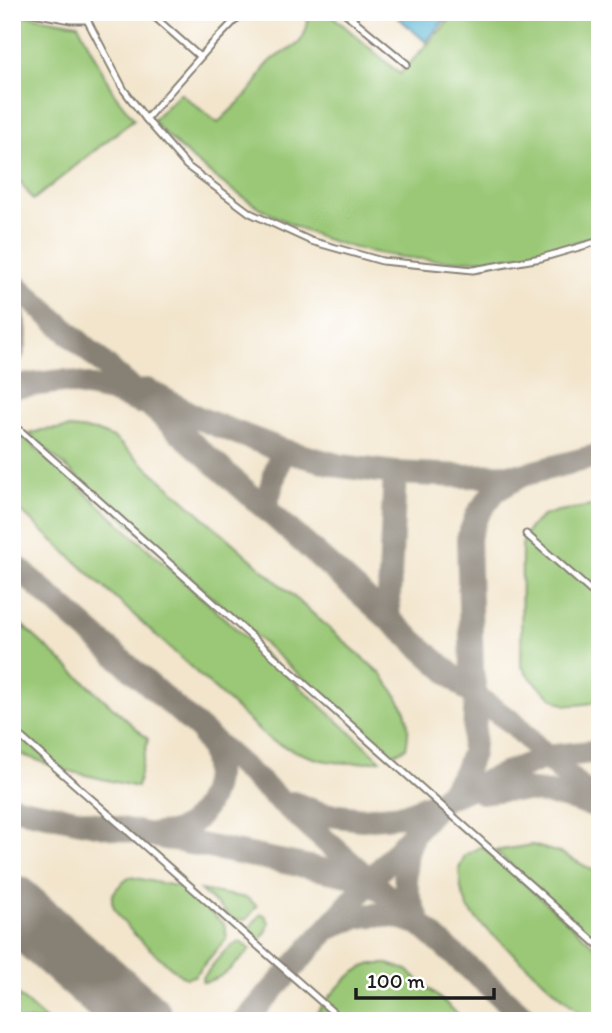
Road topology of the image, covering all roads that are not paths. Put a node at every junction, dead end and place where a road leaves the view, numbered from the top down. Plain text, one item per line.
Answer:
1 (28, 12) edge
2 (83, 12) edge
3 (149, 12) edge
4 (243, 12) edge
5 (344, 12) edge
6 (86, 20) junction
7 (200, 57) junction
8 (407, 64) dead end
9 (146, 119) junction
10 (600, 241) edge
11 (12, 424) edge
12 (526, 534) dead end
13 (600, 599) edge
14 (12, 729) edge
15 (600, 947) edge
16 (343, 1021) edge

1 - 6 lane
2 - 6 lane
3 - 7 lane
4 - 7 lane
5 - 8 lane
6 - 9 lane
7 - 9 lane
9 - 10 lane
11 - 15 lane
12 - 13 lane
14 - 16 lane

